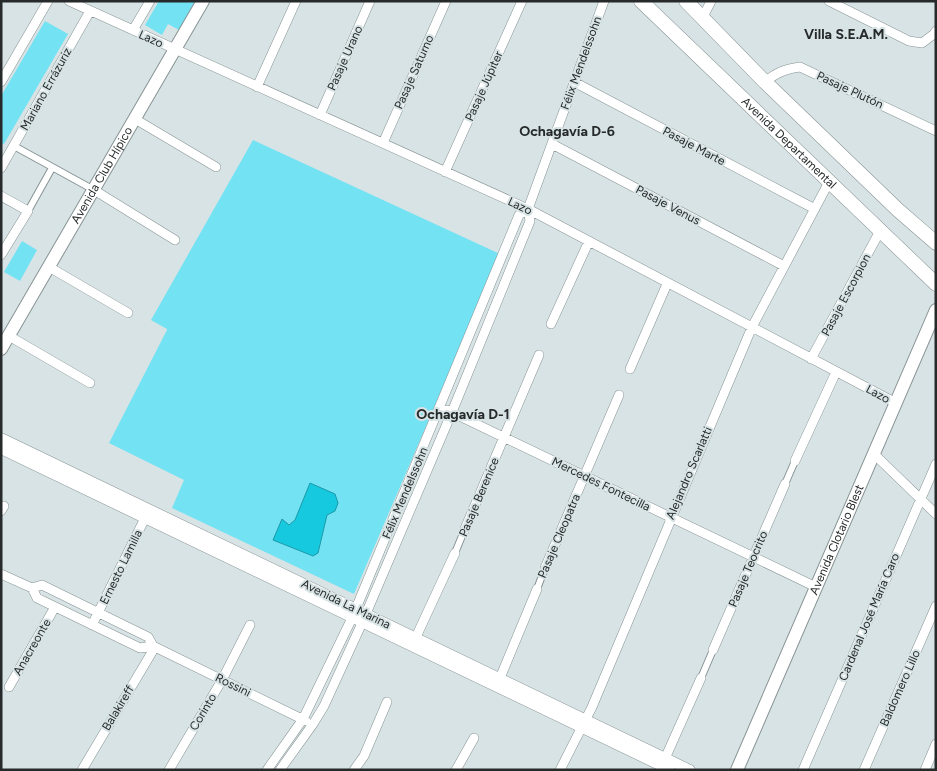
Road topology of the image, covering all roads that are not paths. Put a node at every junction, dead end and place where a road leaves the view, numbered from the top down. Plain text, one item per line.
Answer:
1 (48, 1) edge
2 (69, 1) edge
3 (150, 1) edge
4 (204, 1) edge
5 (296, 1) edge
6 (370, 1) edge
7 (446, 1) edge
8 (522, 1) edge
9 (604, 1) edge
10 (641, 1) edge
11 (686, 1) edge
12 (711, 1) edge
13 (829, 1) edge
14 (90, 11) junction
15 (703, 17) junction
16 (133, 30) junction
17 (936, 31) edge
18 (176, 50) junction
19 (1, 82) edge
20 (574, 82) junction
21 (765, 82) junction
22 (258, 87) junction
23 (320, 115) junction
24 (135, 119) junction
25 (936, 131) edge
26 (383, 143) junction
27 (552, 144) junction
28 (14, 146) junction
29 (216, 166) dead end
30 (1, 168) edge
31 (52, 168) junction
32 (445, 172) junction
33 (829, 182) junction
34 (94, 190) junction
35 (1, 196) edge
36 (528, 209) junction
37 (815, 209) junction
38 (28, 211) junction
39 (880, 231) junction
40 (175, 240) dead end
41 (589, 241) junction
42 (936, 243) edge
43 (1, 255) edge
44 (784, 266) junction
45 (49, 267) junction
46 (667, 284) junction
47 (936, 284) edge
48 (936, 310) edge
49 (128, 313) dead end
50 (551, 324) dead end
51 (752, 327) junction
52 (9, 336) junction
53 (1, 349) edge
54 (539, 354) dead end
55 (811, 359) junction
56 (630, 369) dead end
57 (836, 372) junction
58 (90, 383) dead end
59 (619, 395) dead end
60 (896, 403) junction
61 (440, 408) junction
62 (452, 412) junction
63 (504, 437) junction
64 (1, 438) edge
65 (1, 448) edge
66 (874, 454) junction
67 (36, 460) junction
68 (795, 461) joint
69 (936, 464) edge
70 (584, 476) junction
71 (785, 484) joint
72 (920, 499) junction
73 (147, 514) junction
74 (936, 514) edge
75 (671, 518) junction
76 (464, 531) joint
77 (455, 553) joint
78 (754, 557) junction
79 (545, 568) joint
80 (1, 574) edge
81 (816, 587) junction
82 (32, 588) junction
83 (536, 589) joint
84 (936, 606) edge
85 (55, 607) junction
86 (99, 613) junction
87 (354, 613) junction
88 (364, 618) junction
89 (92, 625) junction
90 (250, 625) dead end
91 (416, 637) junction
92 (154, 646) junction
93 (713, 650) joint
94 (452, 660) junction
95 (500, 678) junction
96 (701, 678) joint
97 (222, 680) junction
98 (9, 687) dead end
99 (387, 702) dead end
100 (302, 719) junction
101 (313, 724) junction
102 (584, 724) junction
103 (474, 738) dead end
104 (936, 744) edge
105 (666, 765) edge
106 (82, 770) edge
107 (169, 770) edge
108 (267, 770) edge
109 (280, 770) edge
110 (354, 770) edge
111 (456, 770) edge
112 (560, 770) edge
113 (690, 770) edge
114 (737, 770) edge
115 (803, 770) edge
116 (864, 770) edge
117 (924, 770) edge

1 - 19 street
2 - 14 street, Lazo
3 - 16 street, Lazo
4 - 18 main road, Avenida Club Hípico
5 - 22 street
6 - 23 street, Pasaje Urano
7 - 26 street, Pasaje Saturno
8 - 32 street, Pasaje Júpiter
9 - 20 street, Félix Mendelssohn
10 - 33 main road, Avenida Departamental
11 - 15 main road
12 - 15 street
13 - 17 street
14 - 16 street, Lazo
14 - 28 street, Mariano Errázuriz
15 - 21 main road
16 - 18 street, Lazo
18 - 22 street, Lazo
18 - 24 main road, Avenida Club Hípico
20 - 27 street, Félix Mendelssohn
20 - 37 street, Pasaje Marte
21 - 25 street, Pasaje Plutón
21 - 42 main road
22 - 23 street, Lazo
23 - 26 street, Lazo
24 - 29 street
24 - 34 main road, Avenida Club Hípico
26 - 32 street, Lazo
27 - 36 street, Félix Mendelssohn
27 - 44 street, Pasaje Venus
28 - 30 street, Mariano Errázuriz
28 - 31 street
31 - 34 street
31 - 38 street
32 - 36 street, Lazo
33 - 37 street, Alejandro Scarlatti
33 - 39 main road, Avenida Departamental
34 - 40 street
34 - 45 main road, Avenida Club Hípico
35 - 38 street
36 - 41 street, Lazo
36 - 61 street, Félix Mendelssohn
36 - 62 street, Félix Mendelssohn
37 - 44 street, Alejandro Scarlatti
38 - 43 street
39 - 47 main road, Avenida Departamental
39 - 55 street, Pasaje Escorpion
41 - 46 street, Lazo
41 - 50 street
44 - 51 street, Alejandro Scarlatti
45 - 49 street
45 - 52 main road, Avenida Club Hípico
46 - 51 street, Lazo
46 - 56 street
48 - 60 main road, Avenida Clotario Blest
51 - 55 street, Lazo
51 - 75 street, Alejandro Scarlatti
52 - 53 main road, Avenida Club Hípico
52 - 58 street
54 - 63 street, Pasaje Berenice
55 - 57 street, Lazo
57 - 60 street, Lazo
57 - 68 street, Pasaje Teocrito
59 - 70 street, Pasaje Cleopatra
60 - 66 main road, Avenida Clotario Blest
61 - 62 street, Mercedes Fontecilla
61 - 87 street, Félix Mendelssohn
62 - 63 street, Mercedes Fontecilla
62 - 88 street, Félix Mendelssohn
63 - 70 street, Mercedes Fontecilla
63 - 76 street, Pasaje Berenice
64 - 67 street, Avenida La Marina
65 - 67 street, Avenida La Marina
66 - 72 street
66 - 81 main road, Avenida Clotario Blest
67 - 73 street, Avenida La Marina
68 - 71 street, Pasaje Teocrito
69 - 72 street, Cardenal José María Caro
70 - 75 street, Mercedes Fontecilla
70 - 79 street, Pasaje Cleopatra
71 - 78 street, Pasaje Teocrito
72 - 74 street
72 - 115 street, Cardenal José María Caro
73 - 86 street, Ernesto Lamilla
73 - 87 street, Avenida La Marina
75 - 78 street, Mercedes Fontecilla
75 - 102 street, Alejandro Scarlatti
76 - 77 street, Pasaje Berenice
77 - 91 street, Pasaje Berenice
78 - 81 street, Mercedes Fontecilla
78 - 93 street, Pasaje Teocrito
79 - 83 street, Pasaje Cleopatra
80 - 82 street, Rossini
81 - 114 main road, Avenida Clotario Blest
82 - 85 street, Rossini
82 - 86 street, Rossini
83 - 95 street, Pasaje Cleopatra
84 - 116 street, Baldomero Lillo
85 - 89 street, Rossini
85 - 98 street, Anacreonte
86 - 89 street, Ernesto Lamilla
86 - 92 street, Rossini
87 - 88 street, Avenida La Marina
87 - 100 street, Félix Mendelssohn
88 - 91 street, Avenida La Marina
88 - 94 street, Avenida La Marina
88 - 101 street, Félix Mendelssohn
89 - 92 street, Rossini
90 - 97 street, Corinto
91 - 94 street, Avenida La Marina
92 - 97 street, Rossini
92 - 106 street, Balakireff
93 - 96 street, Pasaje Teocrito
94 - 95 street, Avenida La Marina
94 - 102 street, Avenida La Marina
95 - 102 street, Avenida La Marina
96 - 105 street, Pasaje Teocrito
97 - 100 street, Rossini
97 - 107 street, Corinto
99 - 110 street
100 - 101 street, Rossini
100 - 108 street, Félix Mendelssohn
101 - 109 street, Félix Mendelssohn
102 - 105 street, Avenida La Marina
102 - 112 street, Alejandro Scarlatti
103 - 111 street
104 - 117 street
105 - 113 street, Avenida La Marina

